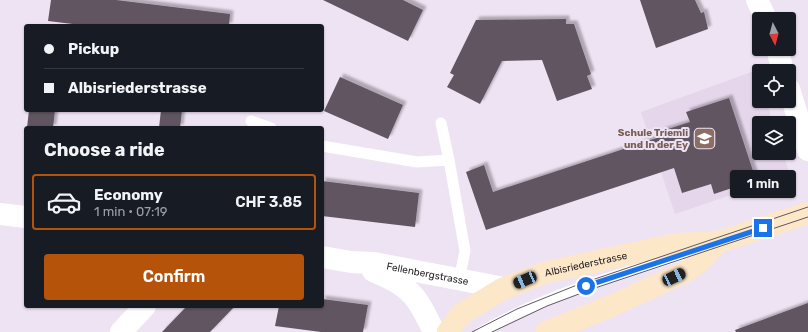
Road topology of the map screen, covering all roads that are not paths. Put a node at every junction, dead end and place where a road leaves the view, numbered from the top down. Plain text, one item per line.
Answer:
1 (756, 0) edge
2 (762, 12) edge
3 (795, 108) edge
4 (251, 121) dead end
5 (441, 123) dead end
6 (265, 126) edge
7 (324, 146) edge
8 (808, 150) edge
9 (449, 160) junction
10 (808, 213) edge
11 (0, 214) edge
12 (24, 217) edge
13 (718, 242) junction
14 (324, 257) edge
15 (351, 262) junction
16 (459, 280) junction
17 (504, 288) junction
18 (144, 308) edge
19 (121, 332) edge
20 (434, 332) edge
21 (448, 332) edge
22 (481, 332) edge
23 (546, 332) edge

1 - 2 street
3 - 8 street
4 - 6 lane
5 - 9 lane
7 - 9 lane
9 - 16 lane
10 - 13 main road, Albisriederstrasse
11 - 12 street
13 - 17 main road, Albisriederstrasse
13 - 22 lane
13 - 23 main road, Albisriederstrasse
14 - 15 street, Fellenbergstrasse
15 - 16 street, Fellenbergstrasse
15 - 20 street, Fellenbergstrasse
16 - 17 street, Fellenbergstrasse
17 - 21 main road, Albisriederstrasse
18 - 19 street

